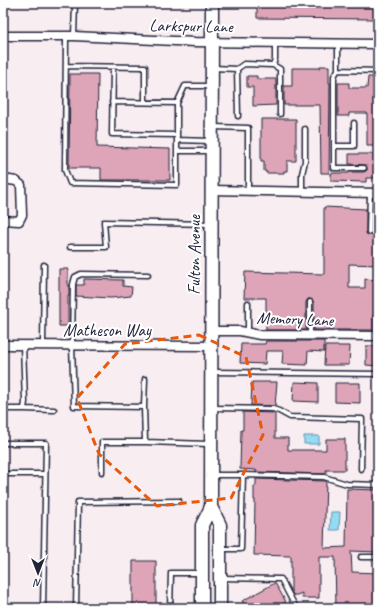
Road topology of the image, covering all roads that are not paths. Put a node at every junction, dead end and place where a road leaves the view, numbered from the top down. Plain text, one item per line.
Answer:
1 (75, 3) edge
2 (212, 3) edge
3 (3, 36) edge
4 (70, 36) junction
5 (212, 41) junction
6 (275, 42) junction
7 (338, 43) junction
8 (378, 44) edge
9 (273, 65) junction
10 (66, 66) junction
11 (113, 67) junction
12 (212, 68) junction
13 (237, 69) junction
14 (338, 70) junction
15 (378, 71) edge
16 (212, 86) junction
17 (112, 102) junction
18 (145, 102) junction
19 (177, 103) junction
20 (280, 114) dead end
21 (238, 116) dead end
22 (354, 123) dead end
23 (212, 127) junction
24 (305, 129) dead end
25 (177, 135) junction
26 (177, 140) junction
27 (212, 146) junction
28 (335, 146) junction
29 (177, 151) junction
30 (364, 168) dead end
31 (3, 179) edge
32 (211, 190) junction
33 (248, 191) junction
34 (302, 192) junction
35 (374, 193) edge
36 (3, 220) edge
37 (212, 224) junction
38 (369, 232) dead end
39 (70, 247) dead end
40 (44, 265) dead end
41 (148, 275) dead end
42 (310, 302) dead end
43 (248, 303) dead end
44 (211, 331) junction
45 (248, 333) junction
46 (310, 336) junction
47 (378, 336) edge
48 (3, 345) edge
49 (23, 345) junction
50 (43, 345) junction
51 (72, 345) junction
52 (211, 346) junction
53 (212, 372) junction
54 (378, 374) edge
55 (145, 379) dead end
56 (144, 407) junction
57 (212, 408) junction
58 (24, 409) junction
59 (3, 410) edge
60 (54, 410) dead end
61 (145, 442) junction
62 (3, 443) edge
63 (211, 444) junction
64 (361, 468) dead end
65 (102, 472) dead end
66 (3, 474) edge
67 (45, 474) junction
68 (211, 475) junction
69 (242, 475) junction
70 (378, 485) edge
71 (179, 501) dead end
72 (211, 507) junction
73 (220, 549) junction
74 (361, 557) dead end
75 (378, 557) edge
76 (202, 573) junction
77 (220, 578) junction
78 (43, 608) edge
79 (76, 608) edge
80 (170, 608) edge
81 (202, 608) edge
82 (220, 608) edge
83 (296, 608) edge

1 - 4 lane
2 - 5 main road, Fulton Avenue
3 - 4 street, Larkspur Lane
4 - 5 street, Larkspur Lane
4 - 10 lane
5 - 6 street, Larkspur Lane
5 - 12 main road, Fulton Avenue
6 - 7 street, Larkspur Lane
6 - 9 lane
7 - 8 street, Larkspur Lane
7 - 14 lane
9 - 13 lane
9 - 20 lane
10 - 11 lane
10 - 29 lane
11 - 17 lane
11 - 18 lane
12 - 13 lane
12 - 16 main road, Fulton Avenue
13 - 21 lane
14 - 15 lane
14 - 28 lane
16 - 19 lane
16 - 23 main road, Fulton Avenue
17 - 18 lane
17 - 25 lane
18 - 19 lane
19 - 25 lane
22 - 28 lane
23 - 27 main road, Fulton Avenue
23 - 33 lane
24 - 34 lane
25 - 26 lane
26 - 27 lane
26 - 29 lane
27 - 29 lane
27 - 32 main road, Fulton Avenue
28 - 30 lane
31 - 36 street
32 - 33 street
32 - 37 main road, Fulton Avenue
33 - 34 street
34 - 35 street
35 - 38 lane
37 - 39 lane
37 - 44 main road, Fulton Avenue
40 - 50 lane
41 - 51 lane
42 - 46 lane
43 - 45 lane
44 - 45 street, Memory Lane
44 - 52 main road, Fulton Avenue
45 - 46 street, Memory Lane
46 - 47 street, Memory Lane
48 - 49 street, Matheson Way
49 - 50 street, Matheson Way
49 - 58 lane
50 - 51 street, Matheson Way
51 - 52 street, Matheson Way
51 - 56 lane
52 - 53 main road, Fulton Avenue
53 - 54 lane
53 - 57 main road, Fulton Avenue
55 - 56 lane
56 - 61 lane
57 - 63 main road, Fulton Avenue
57 - 64 lane
58 - 59 lane
58 - 60 lane
61 - 63 lane
61 - 65 lane
62 - 67 lane
63 - 68 main road, Fulton Avenue
66 - 67 lane
67 - 78 lane
68 - 69 lane
68 - 72 main road, Fulton Avenue
69 - 70 lane
69 - 73 lane
71 - 79 lane
72 - 73 main road, Fulton Avenue
72 - 76 main road, Fulton Avenue
73 - 77 main road, Fulton Avenue
74 - 75 lane
76 - 80 lane
76 - 81 main road, Fulton Avenue
77 - 82 main road, Fulton Avenue
77 - 83 lane

